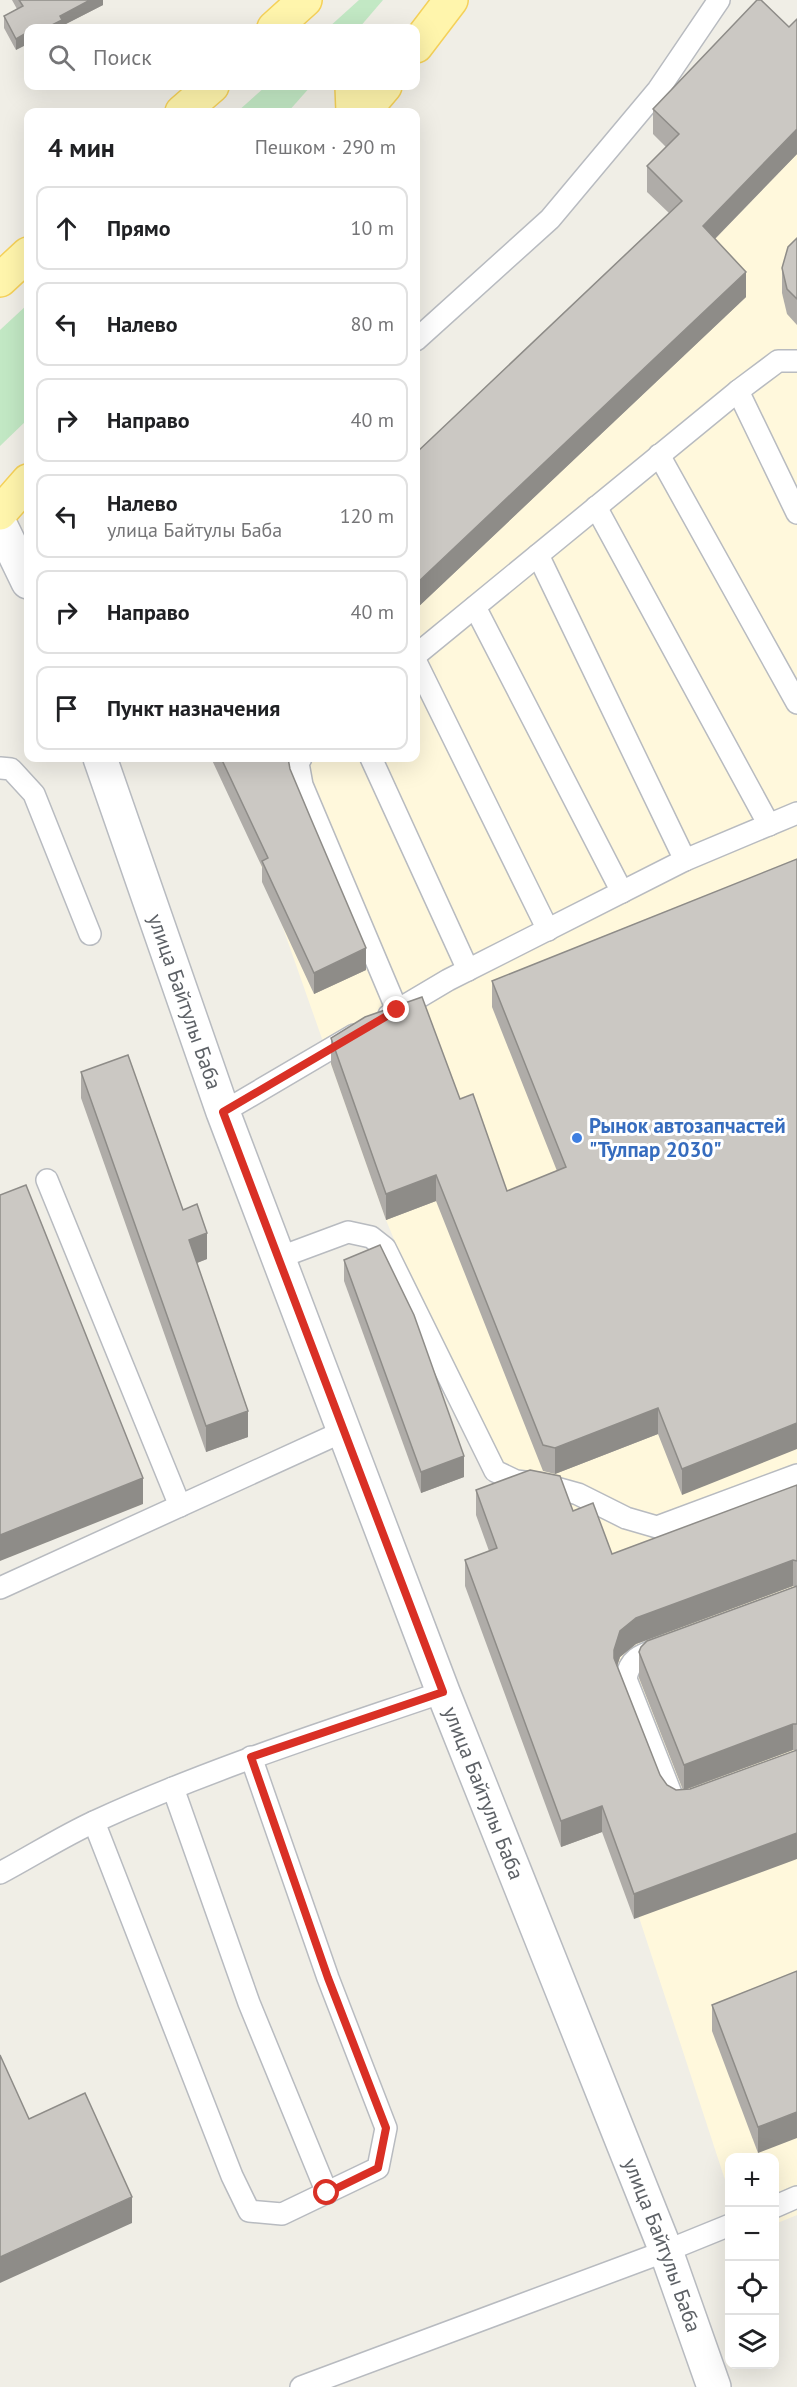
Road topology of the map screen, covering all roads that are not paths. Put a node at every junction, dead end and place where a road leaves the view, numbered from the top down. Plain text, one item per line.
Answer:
1 (305, 0) edge
2 (451, 0) edge
3 (719, 0) edge
4 (278, 24) edge
5 (420, 41) edge
6 (207, 90) edge
7 (352, 90) edge
8 (382, 90) edge
9 (187, 108) edge
10 (353, 108) edge
11 (366, 108) edge
12 (24, 258) edge
13 (0, 280) edge
14 (420, 336) edge
15 (797, 361) edge
16 (738, 391) junction
17 (659, 455) junction
18 (24, 486) edge
19 (596, 507) junction
20 (0, 513) edge
21 (797, 513) edge
22 (0, 524) edge
23 (538, 555) junction
24 (24, 574) edge
25 (475, 607) junction
26 (420, 652) edge
27 (420, 670) edge
28 (797, 703) edge
29 (101, 762) edge
30 (299, 762) edge
31 (373, 762) edge
32 (0, 768) edge
33 (797, 813) edge
34 (769, 825) junction
35 (685, 860) junction
36 (622, 892) junction
37 (548, 930) junction
38 (90, 934) dead end
39 (468, 970) junction
40 (397, 1010) junction
41 (223, 1112) junction
42 (47, 1180) dead end
43 (278, 1258) junction
44 (344, 1431) junction
45 (797, 1475) edge
46 (180, 1506) junction
47 (0, 1587) edge
48 (685, 1639) edge
49 (443, 1692) junction
50 (251, 1757) junction
51 (172, 1788) junction
52 (708, 1795) edge
53 (94, 1822) junction
54 (0, 1873) edge
55 (327, 2193) junction
56 (797, 2197) edge
57 (779, 2205) edge
58 (725, 2227) edge
59 (666, 2252) junction
60 (301, 2387) edge
61 (714, 2387) edge

1 - 4 main road
2 - 5 main road
3 - 14 lane
6 - 9 main road
7 - 10 main road
8 - 11 main road
12 - 13 main road
15 - 16 lane
16 - 17 lane
16 - 21 lane
17 - 19 lane
17 - 28 lane
18 - 20 main road
19 - 23 lane
19 - 34 lane
22 - 24 street
23 - 25 lane
23 - 35 lane
25 - 26 lane
25 - 36 lane
27 - 37 lane
29 - 41 street, улица Байтулы Баба
30 - 40 lane
31 - 39 lane
32 - 38 lane
33 - 34 lane
34 - 35 lane
35 - 36 lane
36 - 37 lane
37 - 39 lane
39 - 40 lane
40 - 41 lane
41 - 43 street, улица Байтулы Баба
42 - 46 lane
43 - 44 street, улица Байтулы Баба
43 - 45 lane
44 - 46 lane
44 - 49 street, улица Байтулы Баба
46 - 47 lane
48 - 52 lane
49 - 50 lane
49 - 59 street, улица Байтулы Баба
50 - 51 lane
50 - 55 lane
51 - 53 lane
51 - 55 lane
53 - 54 lane
53 - 55 lane
56 - 57 lane
58 - 59 lane
59 - 60 lane
59 - 61 street, улица Байтулы Баба

